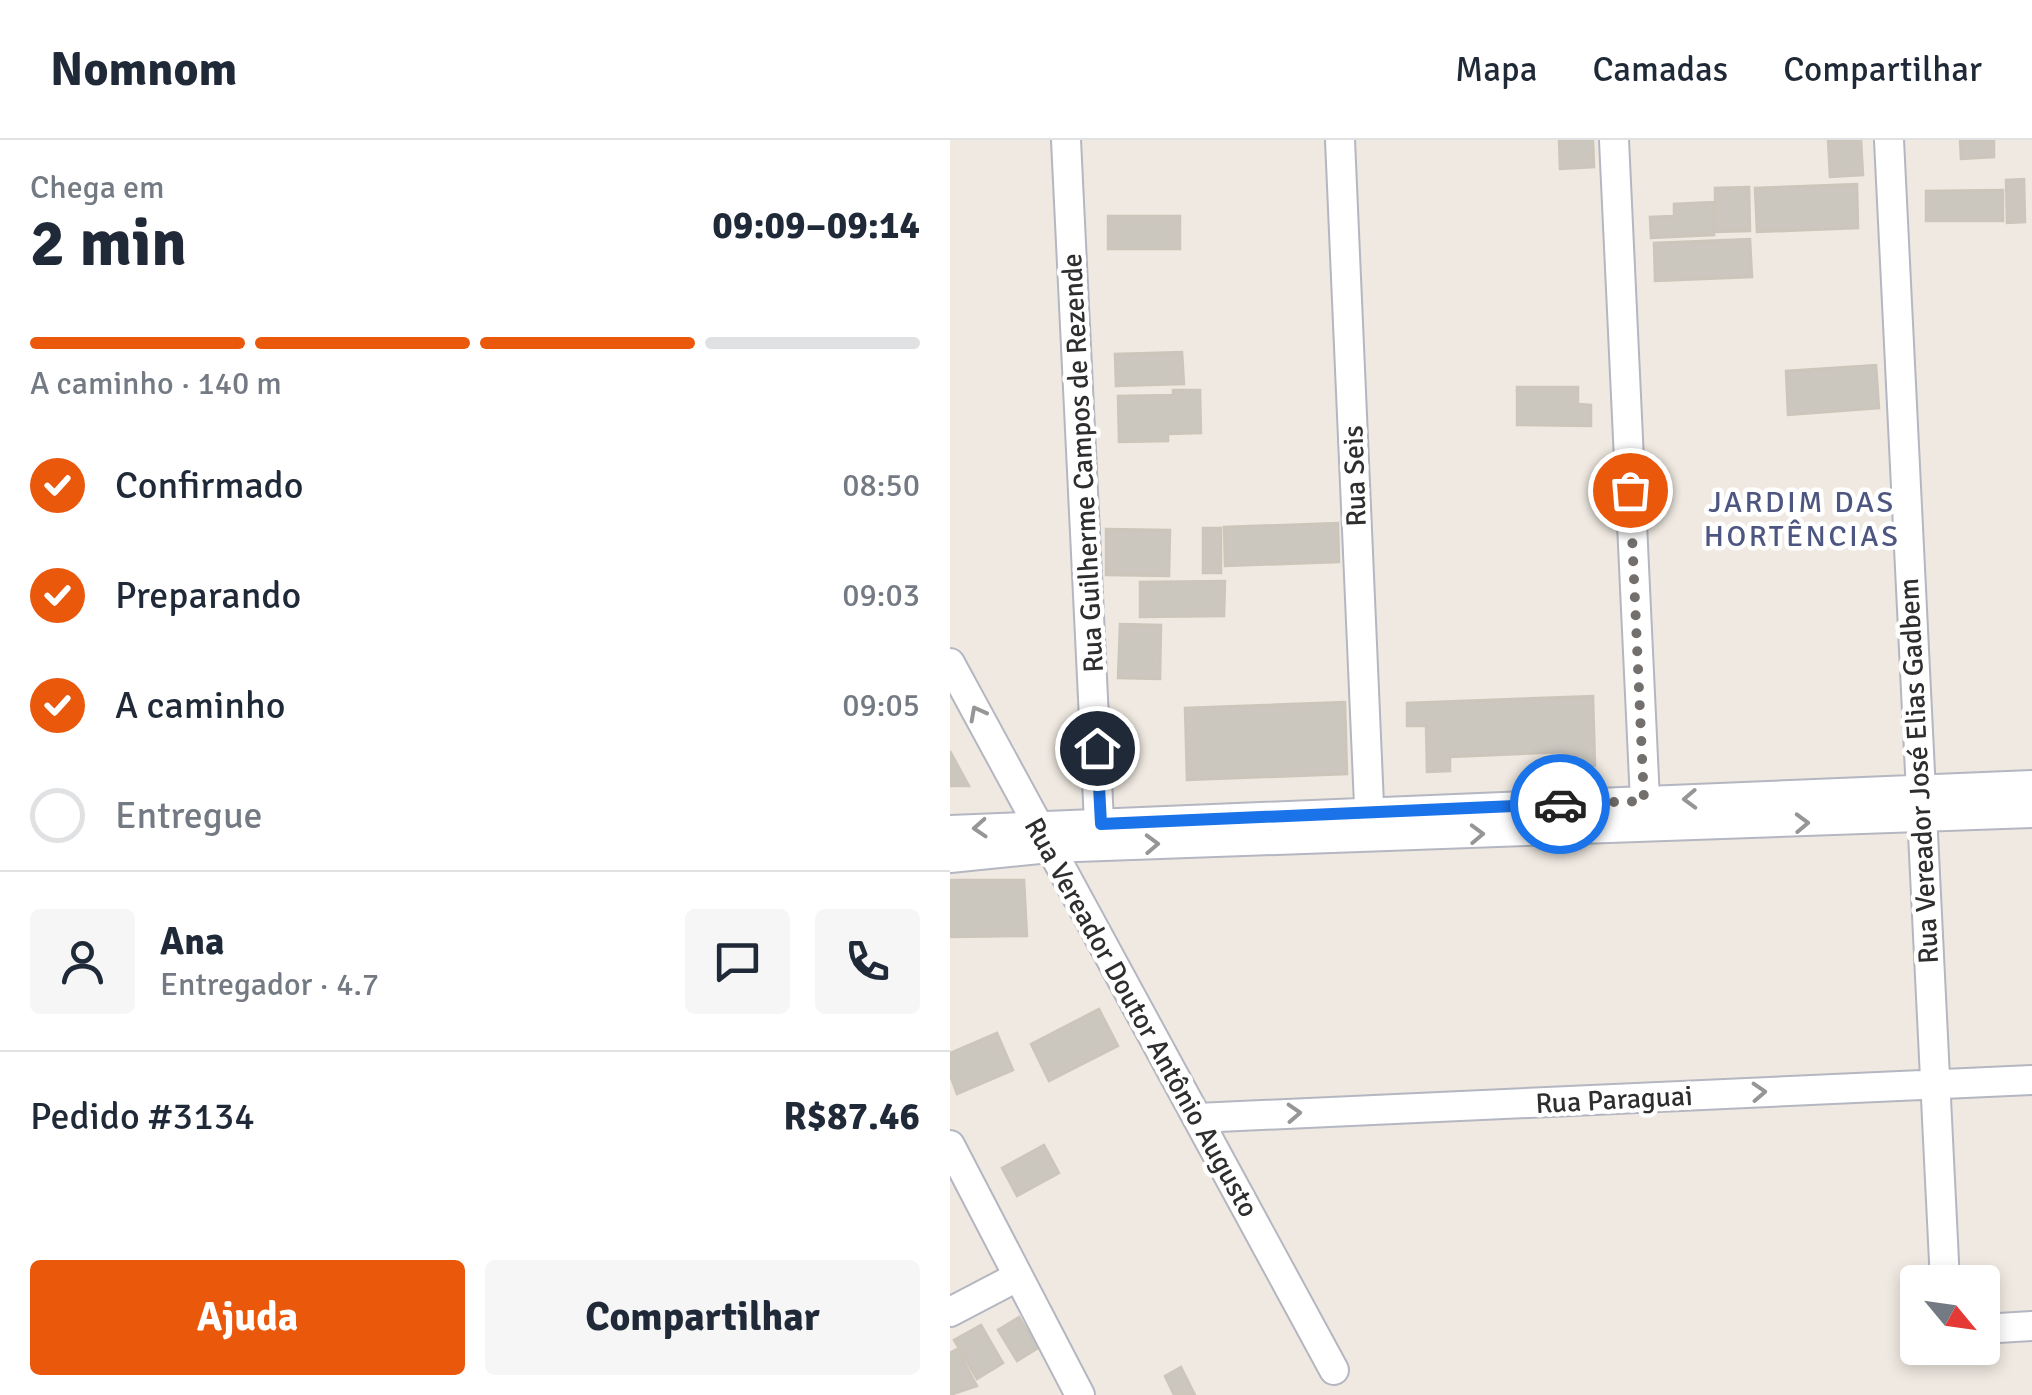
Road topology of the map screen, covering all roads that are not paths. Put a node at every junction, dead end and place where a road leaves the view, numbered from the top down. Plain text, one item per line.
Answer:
1 (1066, 140) edge
2 (1340, 140) edge
3 (1614, 140) edge
4 (1888, 140) edge
5 (950, 663) edge
6 (2032, 785) edge
7 (1919, 790) junction
8 (1644, 801) junction
9 (2032, 814) edge
10 (1920, 819) junction
11 (1370, 824) junction
12 (950, 830) edge
13 (1100, 835) junction
14 (1043, 836) junction
15 (950, 858) edge
16 (2032, 1080) edge
17 (1933, 1084) junction
18 (1197, 1118) junction
19 (950, 1145) edge
20 (1944, 1265) edge
21 (1018, 1277) junction
22 (950, 1312) edge
23 (2032, 1326) edge
24 (2000, 1328) edge
25 (1334, 1370) dead end
26 (1080, 1395) edge

1 - 13 street, Rua Guilherme Campos de Rezende
2 - 11 street, Rua Seis
3 - 8 street
4 - 7 street, Rua Vereador José Elias Gadbem
14 -> 5 street, Rua Vereador Doutor Antônio Augusto
6 - 7 street
7 -> 8 street
7 - 10 street, Rua Vereador José Elias Gadbem
8 - 11 street
9 - 10 street
11 -> 10 street
10 - 17 street, Rua Vereador José Elias Gadbem
11 - 13 street
14 -> 12 street
13 - 14 street
14 - 15 street
14 - 18 street, Rua Vereador Doutor Antônio Augusto
16 - 17 street, Rua Paraguai
18 -> 17 street, Rua Paraguai
17 - 20 street, Rua Vereador José Elias Gadbem
18 - 25 street, Rua Vereador Doutor Antônio Augusto
19 - 21 street
21 - 22 street
21 - 26 street
23 - 24 street

